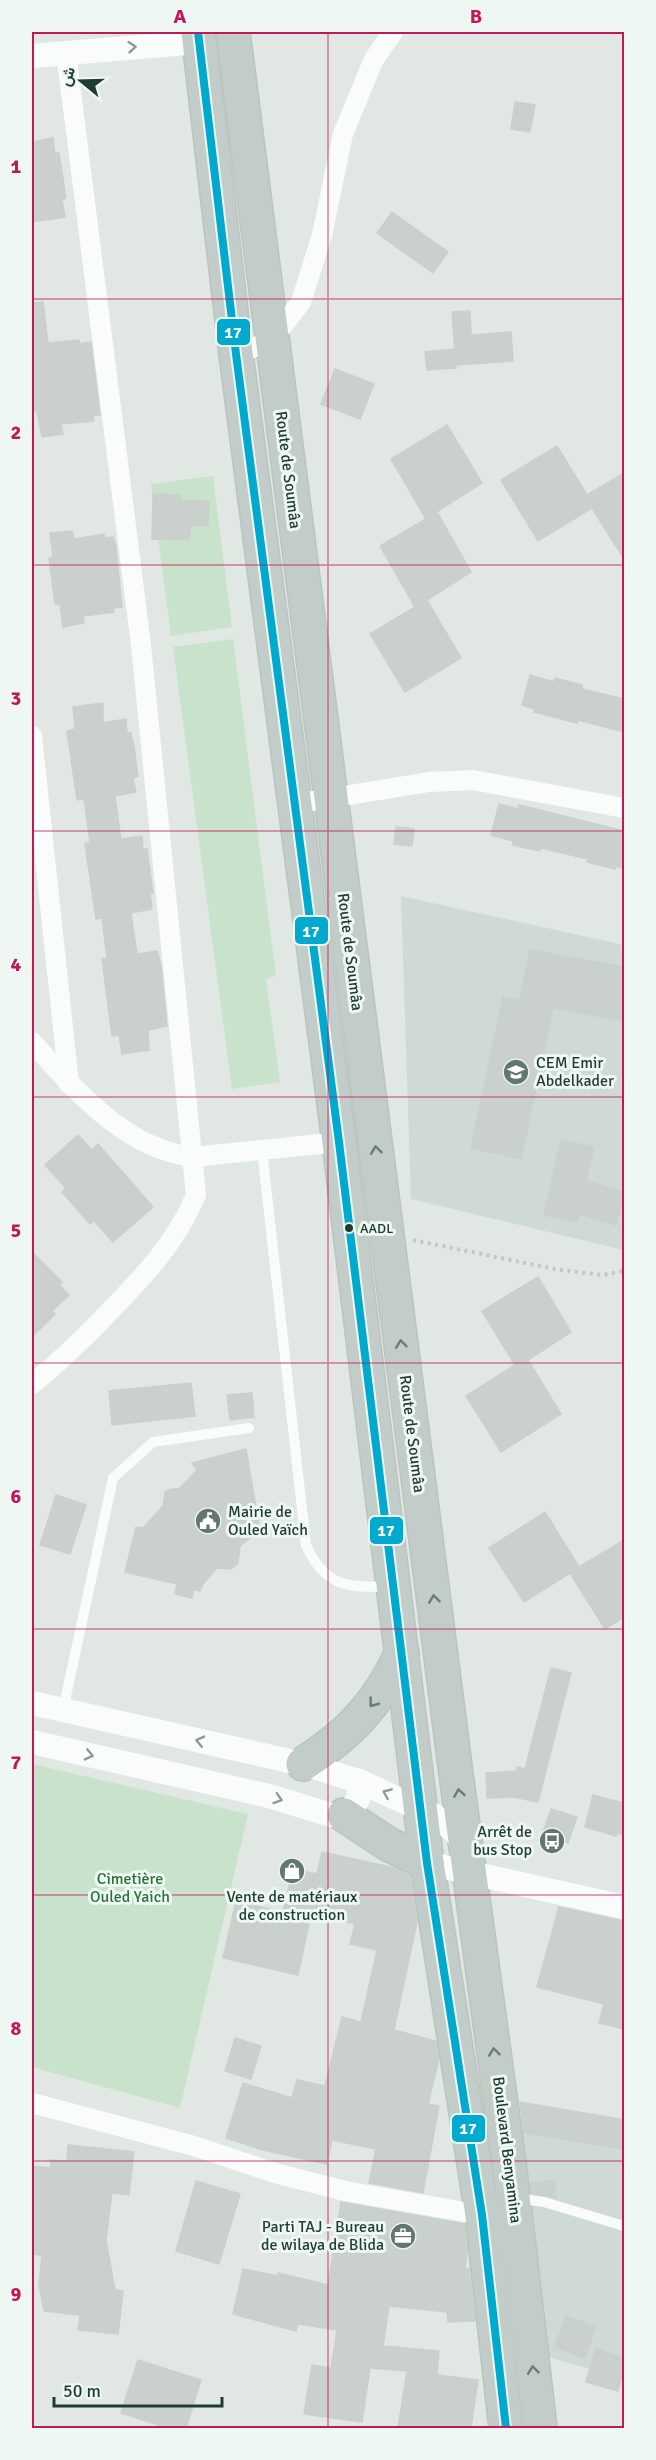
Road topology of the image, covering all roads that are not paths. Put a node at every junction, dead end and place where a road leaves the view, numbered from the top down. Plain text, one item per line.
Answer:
1 (232, 32) edge
2 (393, 32) edge
3 (198, 37) edge
4 (66, 52) junction
5 (32, 56) edge
6 (271, 341) junction
7 (236, 354) junction
8 (32, 736) edge
9 (330, 798) junction
10 (294, 804) junction
11 (624, 808) edge
12 (32, 1042) edge
13 (69, 1084) junction
14 (339, 1142) junction
15 (262, 1150) junction
16 (193, 1156) junction
17 (32, 1384) edge
18 (249, 1428) dead end
19 (393, 1585) junction
20 (402, 1653) junction
21 (32, 1703) edge
22 (63, 1710) junction
23 (32, 1742) edge
24 (303, 1764) junction
25 (359, 1781) junction
26 (420, 1808) junction
27 (344, 1815) junction
28 (470, 1860) junction
29 (427, 1863) junction
30 (624, 1907) edge
31 (32, 2103) edge
32 (513, 2198) junction
33 (482, 2215) junction
34 (624, 2226) edge
35 (506, 2428) edge
36 (540, 2428) edge

1 - 6 highway, Route de Soumâa
2 - 6 street
4 -> 3 street
3 - 7 highway
4 - 5 street
4 - 16 street
6 - 7 street
6 - 9 highway, Route de Soumâa
7 - 10 highway
8 - 13 street
9 - 10 street
9 - 11 street
28 -> 9 highway, Route de Soumâa
10 - 14 highway
12 - 13 street
13 - 16 street
14 - 15 street
14 - 19 highway
15 - 16 street
15 - 19 lane
16 - 17 street
18 - 22 lane
19 - 20 highway
20 -> 24 highway
20 - 26 highway
21 - 22 street
24 -> 22 street
23 -> 27 street
24 - 25 street
26 -> 25 street
25 - 27 street
26 - 28 street
26 - 29 highway
27 - 29 highway
28 - 29 street
28 - 30 street
32 -> 28 highway, Boulevard Benyamina
29 - 33 highway, Boulevard Benyamina
31 - 33 street
32 - 34 lane
36 -> 32 highway, Boulevard Benyamina
33 - 35 highway, Boulevard Benyamina

